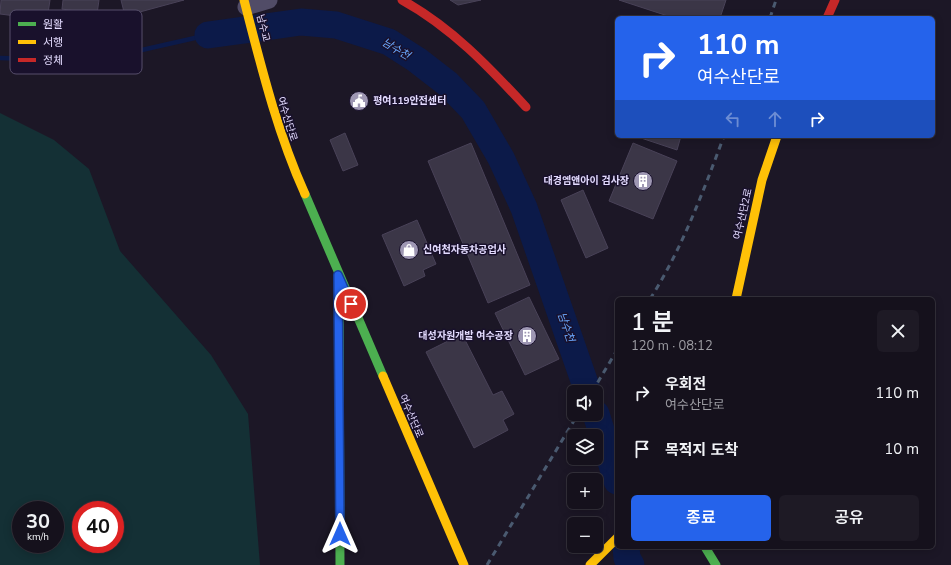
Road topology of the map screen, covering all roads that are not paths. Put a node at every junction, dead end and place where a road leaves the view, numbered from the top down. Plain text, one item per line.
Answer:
1 (269, 0) edge
2 (402, 0) edge
3 (835, 0) edge
4 (245, 3) edge
5 (828, 16) edge
6 (258, 55) joint
7 (526, 107) dead end
8 (776, 138) edge
9 (338, 275) junction
10 (736, 297) edge
11 (615, 540) edge
12 (706, 549) edge
13 (340, 565) edge
14 (464, 565) edge
15 (590, 565) edge
16 (716, 565) edge

1 - 4 street
2 - 7 street
3 - 5 street
4 - 6 street, 남수교
6 - 9 street, 여수산단로
8 - 10 street, 여수산단2로
9 - 13 street, 여수산단로
9 - 14 street, 여수산단로
11 - 15 street
12 - 16 street

